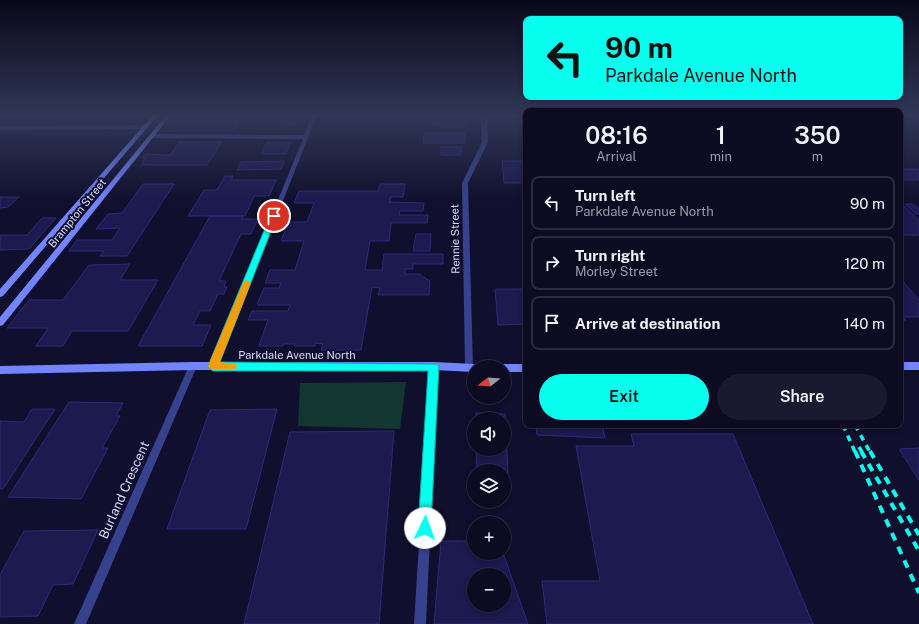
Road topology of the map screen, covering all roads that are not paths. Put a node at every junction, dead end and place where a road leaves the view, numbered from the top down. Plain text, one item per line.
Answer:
1 (132, 144) edge
2 (146, 144) edge
3 (303, 144) edge
4 (484, 144) edge
5 (0, 294) edge
6 (0, 323) edge
7 (471, 360) edge
8 (193, 366) junction
9 (213, 366) junction
10 (434, 366) junction
11 (903, 366) edge
12 (919, 366) edge
13 (467, 368) edge
14 (511, 368) edge
15 (523, 368) edge
16 (0, 370) edge
17 (80, 624) edge
18 (420, 624) edge

1 - 5 street, Brampton Street
2 - 6 street, Brampton Street
3 - 9 street
4 - 7 street, Rennie Street
8 - 9 street, Parkdale Avenue North
8 - 16 street, Parkdale Avenue North
8 - 17 street, Burland Crescent
9 - 10 street, Parkdale Avenue North
10 - 13 street, Parkdale Avenue North
10 - 18 street
11 - 12 street
14 - 15 street

